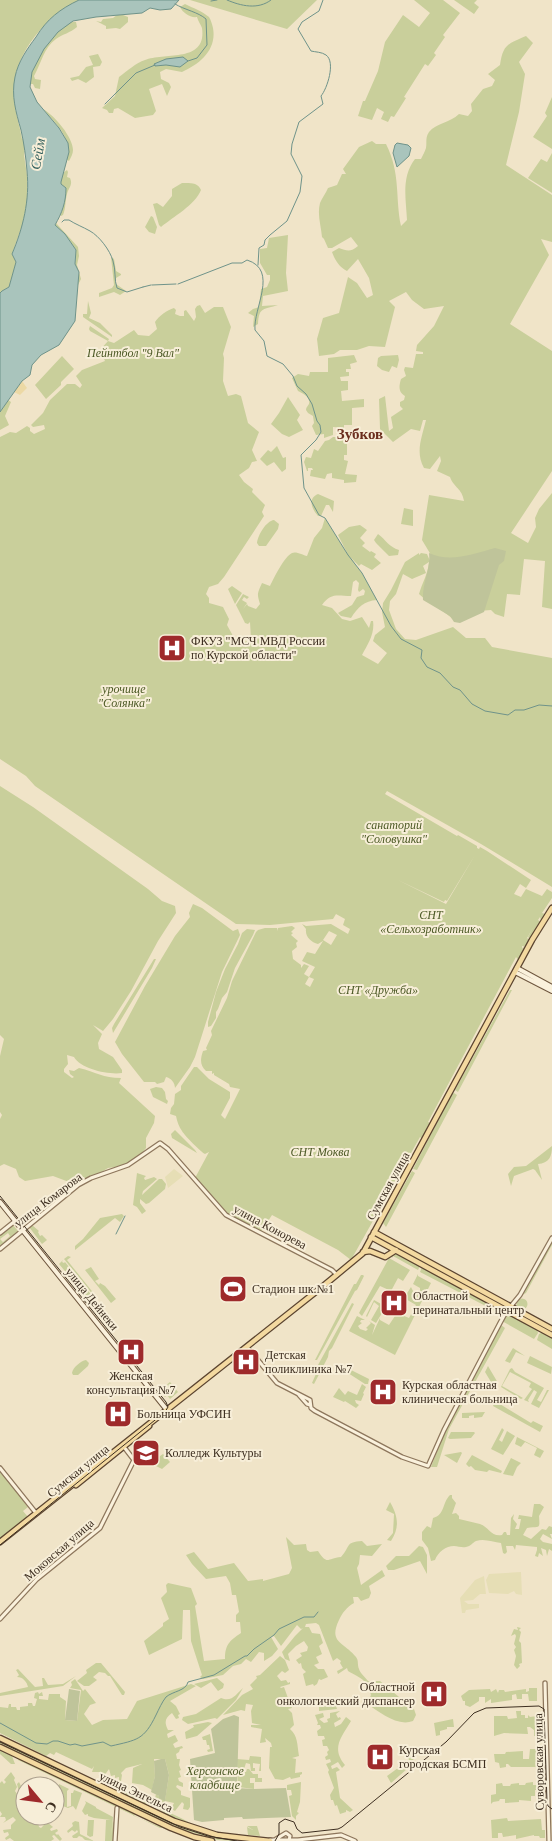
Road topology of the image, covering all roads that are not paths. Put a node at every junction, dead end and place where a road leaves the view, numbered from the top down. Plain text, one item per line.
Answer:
1 (552, 908) edge
2 (516, 970) junction
3 (552, 987) edge
4 (552, 991) edge
5 (161, 1143) joint
6 (0, 1202) edge
7 (40, 1215) junction
8 (16, 1221) junction
9 (23, 1230) junction
10 (0, 1233) edge
11 (373, 1235) junction
12 (552, 1238) edge
13 (394, 1247) junction
14 (0, 1248) edge
15 (362, 1253) junction
16 (337, 1275) junction
17 (509, 1309) junction
18 (552, 1329) edge
19 (552, 1335) edge
20 (247, 1347) junction
21 (299, 1394) junction
22 (310, 1405) junction
23 (167, 1410) junction
24 (124, 1447) junction
25 (0, 1468) edge
26 (37, 1514) junction
27 (0, 1544) edge
28 (0, 1619) edge
29 (545, 1683) dead end
30 (0, 1738) edge
31 (0, 1747) edge
32 (117, 1808) dead end
33 (182, 1832) junction
34 (232, 1837) junction
35 (246, 1838) junction
36 (302, 1839) junction
37 (268, 1840) edge
38 (289, 1840) edge
39 (115, 1841) edge
40 (195, 1841) edge
41 (203, 1841) edge
42 (212, 1841) edge
43 (239, 1841) edge
44 (295, 1841) edge
45 (355, 1841) edge
46 (549, 1841) edge

1 - 2 main road, Сумская улица
2 - 3 main road
2 - 4 main road
2 - 11 main road, Сумская улица
5 - 7 street, улица Комарова
5 - 16 street, улица Конорева
6 - 8 main road, улица Дейнеки
7 - 8 street
7 - 9 street, улица Комарова
8 - 9 main road, улица Дейнеки
8 - 10 street, улица Комарова
9 - 14 street, улица Комарова
9 - 23 main road, улица Дейнеки
11 - 13 main road
11 - 15 main road, Сумская улица
12 - 17 street
13 - 15 main road
13 - 17 main road
15 - 16 main road, Сумская улица
16 - 20 main road, Сумская улица
17 - 18 main road
17 - 19 main road
17 - 22 street
20 - 21 street
20 - 23 main road, Сумская улица
21 - 22 street
21 - 22 street
23 - 24 main road, Сумская улица
23 - 26 main road, Сумская улица
24 - 26 main road, Сумская улица
24 - 28 street, Моковская улица
25 - 26 street
26 - 27 main road, Сумская улица
29 - 46 street, Суворовская улица
30 - 34 main road, улица Энгельса
31 - 33 main road, улица Энгельса
32 - 39 street
33 - 40 main road
33 - 42 main road, улица Энгельса
34 - 35 main road, улица Энгельса
34 - 43 main road
35 - 37 main road, улица Энгельса
35 - 43 main road
36 - 38 street
36 - 44 street
36 - 45 street
37 - 38 street
37 - 38 street
41 - 42 main road

